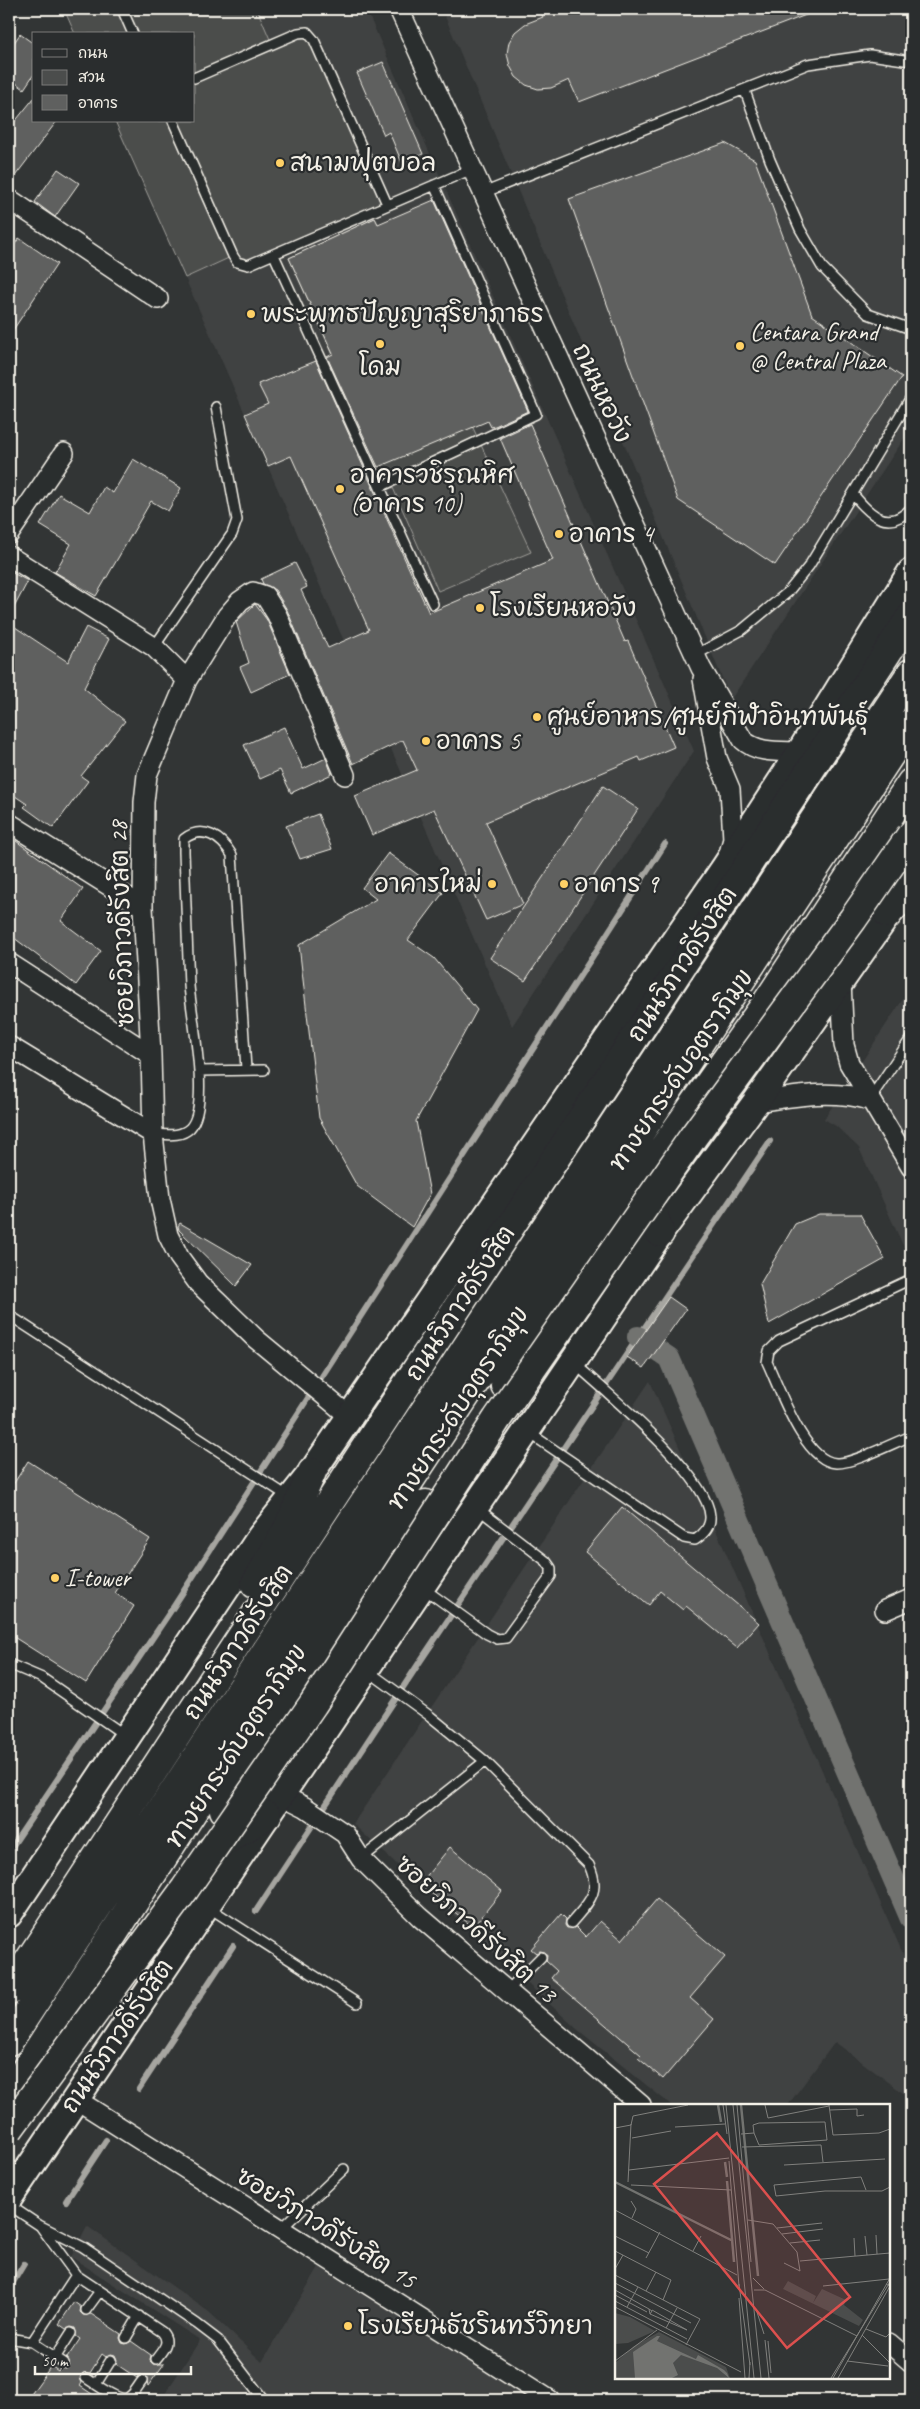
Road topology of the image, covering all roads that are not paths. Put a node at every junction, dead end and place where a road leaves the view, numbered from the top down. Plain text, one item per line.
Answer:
1 (122, 9) edge
2 (399, 9) edge
3 (133, 32) edge
4 (911, 61) edge
5 (195, 78) edge
6 (744, 91) junction
7 (173, 122) edge
8 (472, 170) junction
9 (434, 185) junction
10 (483, 193) junction
11 (9, 199) edge
12 (387, 204) junction
13 (274, 255) junction
14 (158, 299) dead end
15 (911, 329) edge
16 (911, 397) edge
17 (216, 407) dead end
18 (64, 453) dead end
19 (380, 487) junction
20 (852, 494) junction
21 (911, 508) edge
22 (9, 534) edge
23 (9, 556) edge
24 (911, 572) edge
25 (433, 604) dead end
26 (911, 616) edge
27 (154, 647) junction
28 (698, 662) junction
29 (911, 673) edge
30 (187, 680) junction
31 (911, 723) edge
32 (800, 752) junction
33 (345, 775) dead end
34 (911, 783) edge
35 (9, 823) edge
36 (911, 836) edge
37 (725, 867) junction
38 (911, 878) edge
39 (911, 890) edge
40 (142, 907) junction
41 (888, 914) junction
42 (9, 964) edge
43 (841, 982) junction
44 (911, 1038) edge
45 (9, 1046) edge
46 (151, 1055) junction
47 (246, 1069) junction
48 (264, 1070) dead end
49 (199, 1071) junction
50 (870, 1100) junction
51 (756, 1102) junction
52 (153, 1134) junction
53 (911, 1167) edge
54 (642, 1178) junction
55 (660, 1233) junction
56 (911, 1279) edge
57 (9, 1315) edge
58 (572, 1361) junction
59 (349, 1416) junction
60 (526, 1431) junction
61 (911, 1436) edge
62 (312, 1472) junction
63 (291, 1498) junction
64 (474, 1507) junction
65 (421, 1586) junction
66 (911, 1599) edge
67 (885, 1610) dead end
68 (9, 1664) edge
69 (365, 1669) junction
70 (128, 1738) junction
71 (485, 1761) junction
72 (273, 1805) junction
73 (361, 1859) junction
74 (188, 1864) junction
75 (206, 1906) junction
76 (9, 1914) edge
77 (571, 1923) dead end
78 (541, 1957) dead end
79 (9, 1970) edge
80 (508, 1990) junction
81 (9, 1991) edge
82 (357, 2003) dead end
83 (9, 2041) edge
84 (9, 2095) edge
85 (74, 2098) junction
86 (640, 2104) edge
87 (9, 2129) edge
88 (9, 2139) edge
89 (344, 2169) dead end
90 (9, 2198) edge
91 (9, 2205) edge
92 (39, 2225) junction
93 (281, 2229) junction
94 (76, 2275) junction
95 (100, 2291) junction
96 (86, 2310) dead end
97 (139, 2316) junction
98 (71, 2333) dead end
99 (9, 2338) edge
100 (126, 2338) dead end
101 (32, 2342) junction
102 (890, 2344) edge
103 (55, 2358) junction
104 (156, 2359) dead end
105 (111, 2360) dead end
106 (911, 2362) edge
107 (64, 2363) dead end
108 (86, 2378) dead end
109 (142, 2381) dead end
110 (96, 2384) junction
111 (264, 2400) edge
112 (550, 2400) edge

1 - 3 lane
2 - 8 street, ถนนหอวัง
4 - 6 lane
5 - 12 lane
6 - 10 lane
6 - 15 lane
7 - 13 lane
8 - 9 lane
8 - 10 street, ถนนหอวัง
9 - 12 lane
9 - 19 lane
10 - 28 street, ถนนหอวัง
11 - 14 street
12 - 13 lane
13 - 19 lane
16 - 20 lane
17 - 27 lane
18 - 22 street
19 - 25 lane
20 - 21 lane
20 - 28 lane
23 - 27 street
24 - 32 main road, ถนนวิภาวดีรังสิต
26 - 81 highway, ถนนวิภาวดีรังสิต
27 - 30 street
28 - 32 street, ถนนหอวัง
28 - 37 street
29 - 83 highway, ทางยกระดับอุตราภิมุข
30 - 33 street, ซอยวิภาวดีรังสิต 28
30 - 40 street, ซอยวิภาวดีรังสิต 28
31 - 84 highway, ทางยกระดับอุตราภิมุข
32 - 37 main road, ถนนวิภาวดีรังสิต
34 - 54 highway, ถนนวิภาวดีรังสิต
35 - 40 street
36 - 87 highway, bridge
37 - 59 main road, ถนนวิภาวดีรังสิต
38 - 41 highway
39 - 41 main road, ถนนวิภาวดีรังสิต
40 - 46 street, ซอยวิภาวดีรังสิต 28
41 - 43 main road, ถนนวิภาวดีรังสิต
42 - 46 street
43 - 50 street
43 - 51 main road, ถนนวิภาวดีรังสิต
44 - 50 lane
45 - 52 street
46 - 52 street, ซอยวิภาวดีรังสิต 28
47 - 48 lane
47 - 49 lane
47 - 49 lane
49 - 52 lane
50 - 51 street
50 - 53 street
51 - 55 main road, ถนนวิภาวดีรังสิต
52 - 59 street, ซอยวิภาวดีรังสิต 28
54 - 55 highway
54 - 74 highway, ถนนวิภาวดีรังสิต
55 - 58 main road, ถนนวิภาวดีรังสิต
56 - 61 lane
57 - 63 lane
58 - 60 main road, ถนนวิภาวดีรังสิต
58 - 60 lane
59 - 62 main road, ถนนวิภาวดีรังสิต
60 - 64 main road, ถนนวิภาวดีรังสิต
62 - 63 main road, ถนนวิภาวดีรังสิต
62 - 79 highway
63 - 70 main road, ถนนวิภาวดีรังสิต
64 - 65 main road, ถนนวิภาวดีรังสิต
64 - 65 lane
65 - 69 main road, ถนนวิภาวดีรังสิต
66 - 67 street
68 - 70 lane
69 - 71 lane
69 - 72 main road, ถนนวิภาวดีรังสิต
70 - 76 main road, ถนนวิภาวดีรังสิต
71 - 73 lane
71 - 77 lane
72 - 73 street, ซอยวิภาวดีรังสิต 13
72 - 74 highway
72 - 75 main road, ถนนวิภาวดีรังสิต
73 - 80 street, ซอยวิภาวดีรังสิต 13
74 - 88 highway, ถนนวิภาวดีรังสิต
75 - 82 lane
75 - 85 main road, ถนนวิภาวดีรังสิต
78 - 80 lane
80 - 86 street, ซอยวิภาวดีรังสิต 13
85 - 90 main road, ถนนวิภาวดีรังสิต
85 - 93 street, ซอยวิภาวดีรังสิต 15
89 - 93 lane
91 - 92 lane
92 - 94 lane
92 - 111 lane
93 - 112 street, ซอยวิภาวดีรังสิต 15
94 - 95 lane
94 - 101 lane
95 - 96 lane
95 - 97 lane
97 - 100 lane
97 - 104 lane
98 - 103 lane
99 - 101 lane
101 - 103 lane
102 - 106 street
103 - 107 lane
105 - 110 lane
108 - 110 lane
109 - 110 lane

